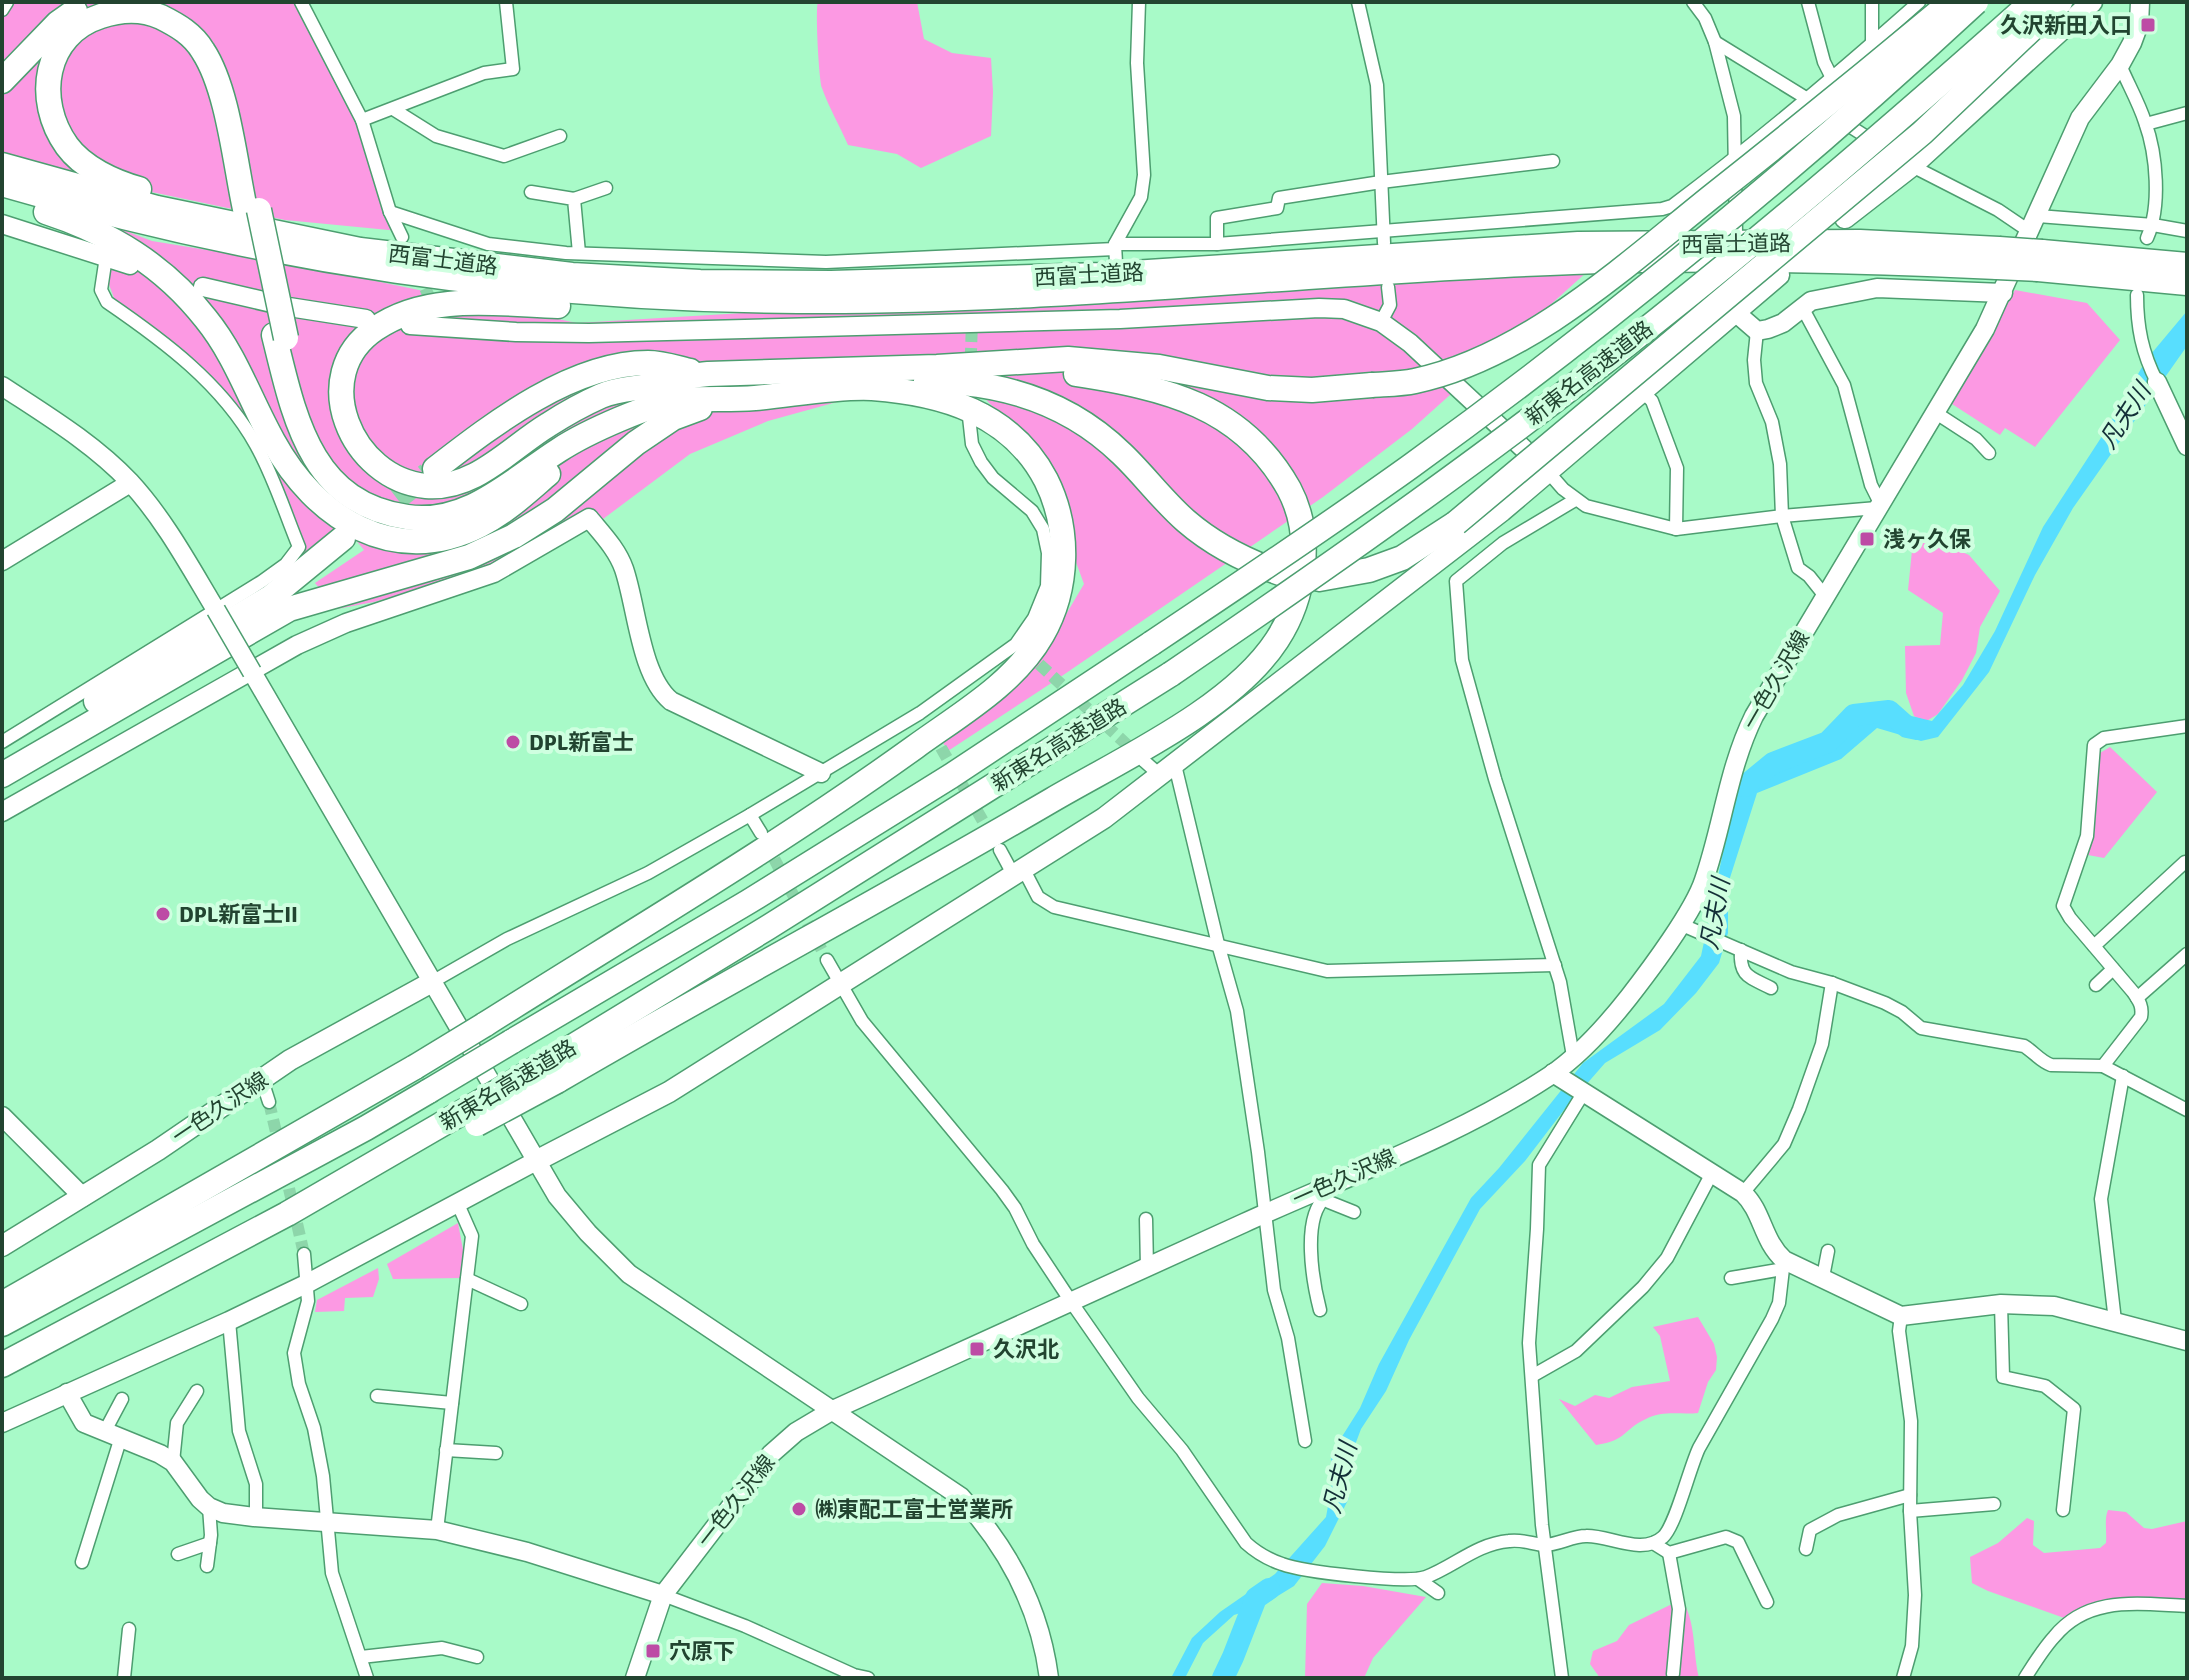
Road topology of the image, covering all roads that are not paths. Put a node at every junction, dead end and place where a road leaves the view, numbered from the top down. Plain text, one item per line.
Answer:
1 (7, 2) edge
2 (97, 2) edge
3 (162, 2) edge
4 (301, 2) edge
5 (506, 2) edge
6 (1139, 2) edge
7 (1358, 2) edge
8 (1693, 2) edge
9 (1808, 2) edge
10 (1872, 2) edge
11 (1919, 2) edge
12 (1951, 2) edge
13 (1976, 2) edge
14 (2032, 2) edge
15 (2060, 2) edge
16 (2092, 2) edge
17 (2140, 2) edge
18 (2, 10) edge
19 (1715, 42) junction
20 (1872, 44) junction
21 (2120, 65) junction
22 (1832, 78) junction
23 (2, 81) edge
24 (1809, 99) junction
25 (393, 109) junction
26 (2187, 113) edge
27 (362, 120) junction
28 (2146, 124) junction
29 (560, 136) dead end
30 (1736, 159) junction
31 (1553, 161) dead end
32 (2, 165) edge
33 (1912, 166) junction
34 (1381, 182) junction
35 (2, 184) edge
36 (606, 188) dead end
37 (531, 192) dead end
38 (2, 197) edge
39 (574, 199) junction
40 (252, 210) junction
41 (390, 212) junction
42 (1845, 218) dead end
43 (2, 224) edge
44 (2153, 225) junction
45 (2187, 231) edge
46 (1736, 233) dead end
47 (1384, 236) junction
48 (402, 237) dead end
49 (2147, 238) dead end
50 (2036, 242) junction
51 (1217, 244) junction
52 (1116, 252) junction
53 (106, 257) junction
54 (1998, 258) junction
55 (576, 264) junction
56 (130, 265) dead end
57 (2187, 265) edge
58 (1738, 269) dead end
59 (1779, 275) dead end
60 (2187, 283) edge
61 (203, 287) dead end
62 (1388, 287) dead end
63 (2003, 293) junction
64 (2137, 295) dead end
65 (724, 300) junction
66 (1802, 307) junction
67 (1738, 310) junction
68 (366, 319) dead end
69 (1381, 322) junction
70 (410, 325) dead end
71 (1757, 331) junction
72 (995, 362) junction
73 (708, 374) junction
74 (2157, 382) joint
75 (2, 386) edge
76 (869, 388) junction
77 (1643, 392) junction
78 (655, 395) junction
79 (722, 400) junction
80 (1936, 413) junction
81 (969, 417) tunnel mouth
82 (2187, 446) edge
83 (1989, 453) dead end
84 (435, 469) tunnel mouth
85 (1549, 473) junction
86 (130, 483) junction
87 (1575, 500) junction
88 (1879, 506) junction
89 (1782, 516) junction
90 (1676, 529) junction
91 (343, 538) dead end
92 (2, 561) edge
93 (1289, 576) dead end
94 (1319, 579) dead end
95 (1825, 596) junction
96 (216, 610) junction
97 (252, 672) junction
98 (920, 713) junction
99 (2187, 726) edge
100 (929, 727) tunnel mouth
101 (2, 742) edge
102 (2, 758) edge
103 (1144, 761) tunnel mouth
104 (1168, 771) junction
105 (821, 773) junction
106 (2, 775) edge
107 (2, 812) edge
108 (750, 815) junction
109 (761, 833) tunnel mouth
110 (1000, 850) tunnel mouth
111 (2185, 862) dead end
112 (1019, 873) junction
113 (1680, 924) junction
114 (1218, 944) junction
115 (2094, 946) junction
116 (1737, 948) junction
117 (2187, 954) edge
118 (827, 960) tunnel mouth
119 (1555, 965) junction
120 (2113, 969) junction
121 (432, 982) junction
122 (840, 983) junction
123 (1832, 983) junction
124 (2096, 985) dead end
125 (1771, 988) dead end
126 (2137, 998) junction
127 (1573, 1056) junction
128 (2103, 1066) junction
129 (553, 1071) junction
130 (2123, 1076) junction
131 (1559, 1077) junction
132 (262, 1080) junction
133 (1584, 1092) junction
134 (269, 1102) tunnel mouth
135 (2187, 1110) edge
136 (2, 1116) edge
137 (536, 1161) junction
138 (1712, 1173) junction
139 (1324, 1193) junction
140 (1743, 1193) junction
141 (83, 1197) junction
142 (457, 1202) junction
143 (1354, 1212) dead end
144 (1264, 1214) junction
145 (1146, 1219) dead end
146 (2, 1246) edge
147 (1828, 1251) dead end
148 (304, 1254) tunnel mouth
149 (1783, 1264) junction
150 (1147, 1268) junction
151 (1823, 1277) junction
152 (1731, 1278) dead end
153 (467, 1279) junction
154 (308, 1283) junction
155 (1072, 1303) junction
156 (2, 1304) edge
157 (521, 1304) dead end
158 (2001, 1304) junction
159 (1320, 1310) dead end
160 (1901, 1316) junction
161 (229, 1321) junction
162 (2115, 1321) junction
163 (2, 1324) edge
164 (2187, 1341) edge
165 (2, 1365) edge
166 (1532, 1376) junction
167 (197, 1391) dead end
168 (67, 1393) junction
169 (377, 1396) dead end
170 (122, 1399) dead end
171 (452, 1403) junction
172 (833, 1410) junction
173 (2, 1423) edge
174 (113, 1434) junction
175 (1305, 1441) dead end
176 (446, 1450) junction
177 (496, 1453) dead end
178 (173, 1462) junction
179 (1910, 1495) junction
180 (1994, 1504) dead end
181 (209, 1507) junction
182 (2063, 1510) dead end
183 (1910, 1511) junction
184 (256, 1517) junction
185 (326, 1520) junction
186 (437, 1530) junction
187 (210, 1543) junction
188 (1653, 1543) junction
189 (1545, 1545) junction
190 (1806, 1549) dead end
191 (1669, 1553) junction
192 (178, 1554) dead end
193 (82, 1562) dead end
194 (207, 1566) dead end
195 (1418, 1579) junction
196 (1438, 1593) dead end
197 (663, 1595) junction
198 (1767, 1602) dead end
199 (2187, 1606) edge
200 (129, 1629) dead end
201 (361, 1657) junction
202 (477, 1657) dead end
203 (838, 1673) edge
204 (1673, 1674) dead end
205 (124, 1678) edge
206 (367, 1678) edge
207 (635, 1678) edge
208 (868, 1678) edge
209 (1049, 1678) edge
210 (1562, 1678) edge
211 (1903, 1678) edge
212 (2025, 1678) edge

1 - 18 street
2 - 23 highway
3 - 40 highway
4 - 27 street
5 - 25 street
6 - 52 street
7 - 34 street
8 - 19 street
9 - 22 street
10 - 20 street
11 - 20 street
12 - 72 highway, bridge
13 - 163 highway, 新東名高速道路, bridge
14 - 129 highway, 新東名高速道路, bridge
15 - 94 highway, bridge
16 - 33 main road
17 - 21 street, 一色久沢線
19 - 24 street
19 - 30 street
20 - 22 street
21 - 28 street
21 - 50 street, 一色久沢線
22 - 24 street
24 - 30 street
24 - 33 street
25 - 27 street
25 - 29 street
26 - 28 street
27 - 41 street
28 - 44 street
30 - 46 street
30 - 47 street
31 - 34 street
32 - 55 highway, 西富士道路
33 - 42 main road
33 - 50 street
34 - 47 street
34 - 51 street
35 - 65 highway, 西富士道路
36 - 39 street
37 - 39 street
38 - 78 highway
39 - 55 street
40 - 55 highway
40 - 78 highway, bridge
41 - 48 street
41 - 55 street
43 - 53 street
44 - 45 street
44 - 49 street
44 - 50 street
47 - 51 street
50 - 54 highway, 西富士道路, bridge
50 - 57 highway, 西富士道路
50 - 60 highway, 西富士道路
50 - 63 street, 一色久沢線
51 - 52 street
52 - 55 street
53 - 56 street
53 - 96 street
54 - 55 highway, 西富士道路
54 - 65 highway, 西富士道路
58 - 67 street
59 - 67 main road
61 - 68 street
62 - 69 street
63 - 66 street
63 - 80 street, 一色久沢線
64 - 74 street
65 - 78 highway
66 - 71 street
66 - 88 street
67 - 71 street
67 - 77 main road
69 - 70 street
69 - 85 street
71 - 89 street
72 - 73 highway
72 - 129 highway
73 - 78 highway
73 - 84 highway
74 - 82 street
75 - 86 street
76 - 79 highway
76 - 93 highway
76 - 156 highway, bridge
77 - 85 main road
77 - 90 street
78 - 79 highway
79 - 106 highway
80 - 83 street
80 - 88 street, 一色久沢線
81 - 98 street
85 - 87 street
85 - 104 main road
86 - 92 street
86 - 96 street
87 - 90 street
87 - 119 street
88 - 89 street
88 - 95 street, 一色久沢線
89 - 90 street
89 - 95 street
91 - 102 highway
95 - 113 street, 一色久沢線
96 - 97 street, bridge
96 - 101 street
97 - 105 street
97 - 107 street
97 - 121 street
98 - 100 street
98 - 105 street
99 - 115 street
103 - 104 street
104 - 112 main road
104 - 114 street
105 - 108 street
108 - 109 street
108 - 121 street
110 - 112 street
111 - 115 street
112 - 114 street
112 - 122 main road
113 - 116 street
113 - 127 street, 一色久沢線
114 - 119 street
114 - 144 street
115 - 120 street
116 - 123 street
116 - 125 street
117 - 126 street
118 - 122 street
119 - 127 street
120 - 124 street
120 - 126 street
121 - 132 main road, 一色久沢線
121 - 137 street
122 - 137 main road
122 - 155 street
123 - 128 street
123 - 140 street
126 - 128 street
127 - 131 street, 一色久沢線
128 - 130 street
129 - 165 highway, 新東名高速道路, bridge
130 - 135 street
130 - 162 street
131 - 133 street
131 - 139 street, 一色久沢線
132 - 134 street
132 - 141 main road, 一色久沢線
133 - 138 street
133 - 166 street
136 - 141 street
137 - 142 street
137 - 172 street
138 - 140 street
138 - 166 street
139 - 143 street
139 - 144 street, 一色久沢線
139 - 159 street
140 - 149 street
141 - 146 main road, 一色久沢線
142 - 153 street
142 - 154 street
144 - 150 street, 一色久沢線
144 - 175 street
145 - 150 street
147 - 151 street
148 - 154 street
149 - 151 street
149 - 152 street
149 - 188 street
150 - 155 street, 一色久沢線
151 - 160 street
153 - 157 street
153 - 171 street
154 - 161 street
154 - 185 street
155 - 172 street, 一色久沢線
155 - 195 street
158 - 160 street
158 - 162 street
158 - 182 street
160 - 179 street
161 - 168 street
161 - 184 street
162 - 164 street
166 - 189 street
167 - 178 street
168 - 173 street
168 - 174 street
169 - 171 street
170 - 174 street
171 - 176 street
172 - 197 street, 一色久沢線
172 - 209 street
174 - 178 street
174 - 193 street
176 - 177 street
176 - 186 street
178 - 181 street
179 - 183 street
179 - 190 street
180 - 183 street
181 - 184 street
181 - 187 street
183 - 211 street
184 - 185 street
185 - 186 street
185 - 201 street
186 - 197 street
187 - 192 street
187 - 194 street
188 - 189 street
188 - 191 street
189 - 195 street
189 - 210 street
191 - 198 street
191 - 204 street
195 - 196 street
197 - 203 street
197 - 207 street, 一色久沢線
199 - 212 street
200 - 205 street
201 - 202 street
201 - 206 street
203 - 208 street

